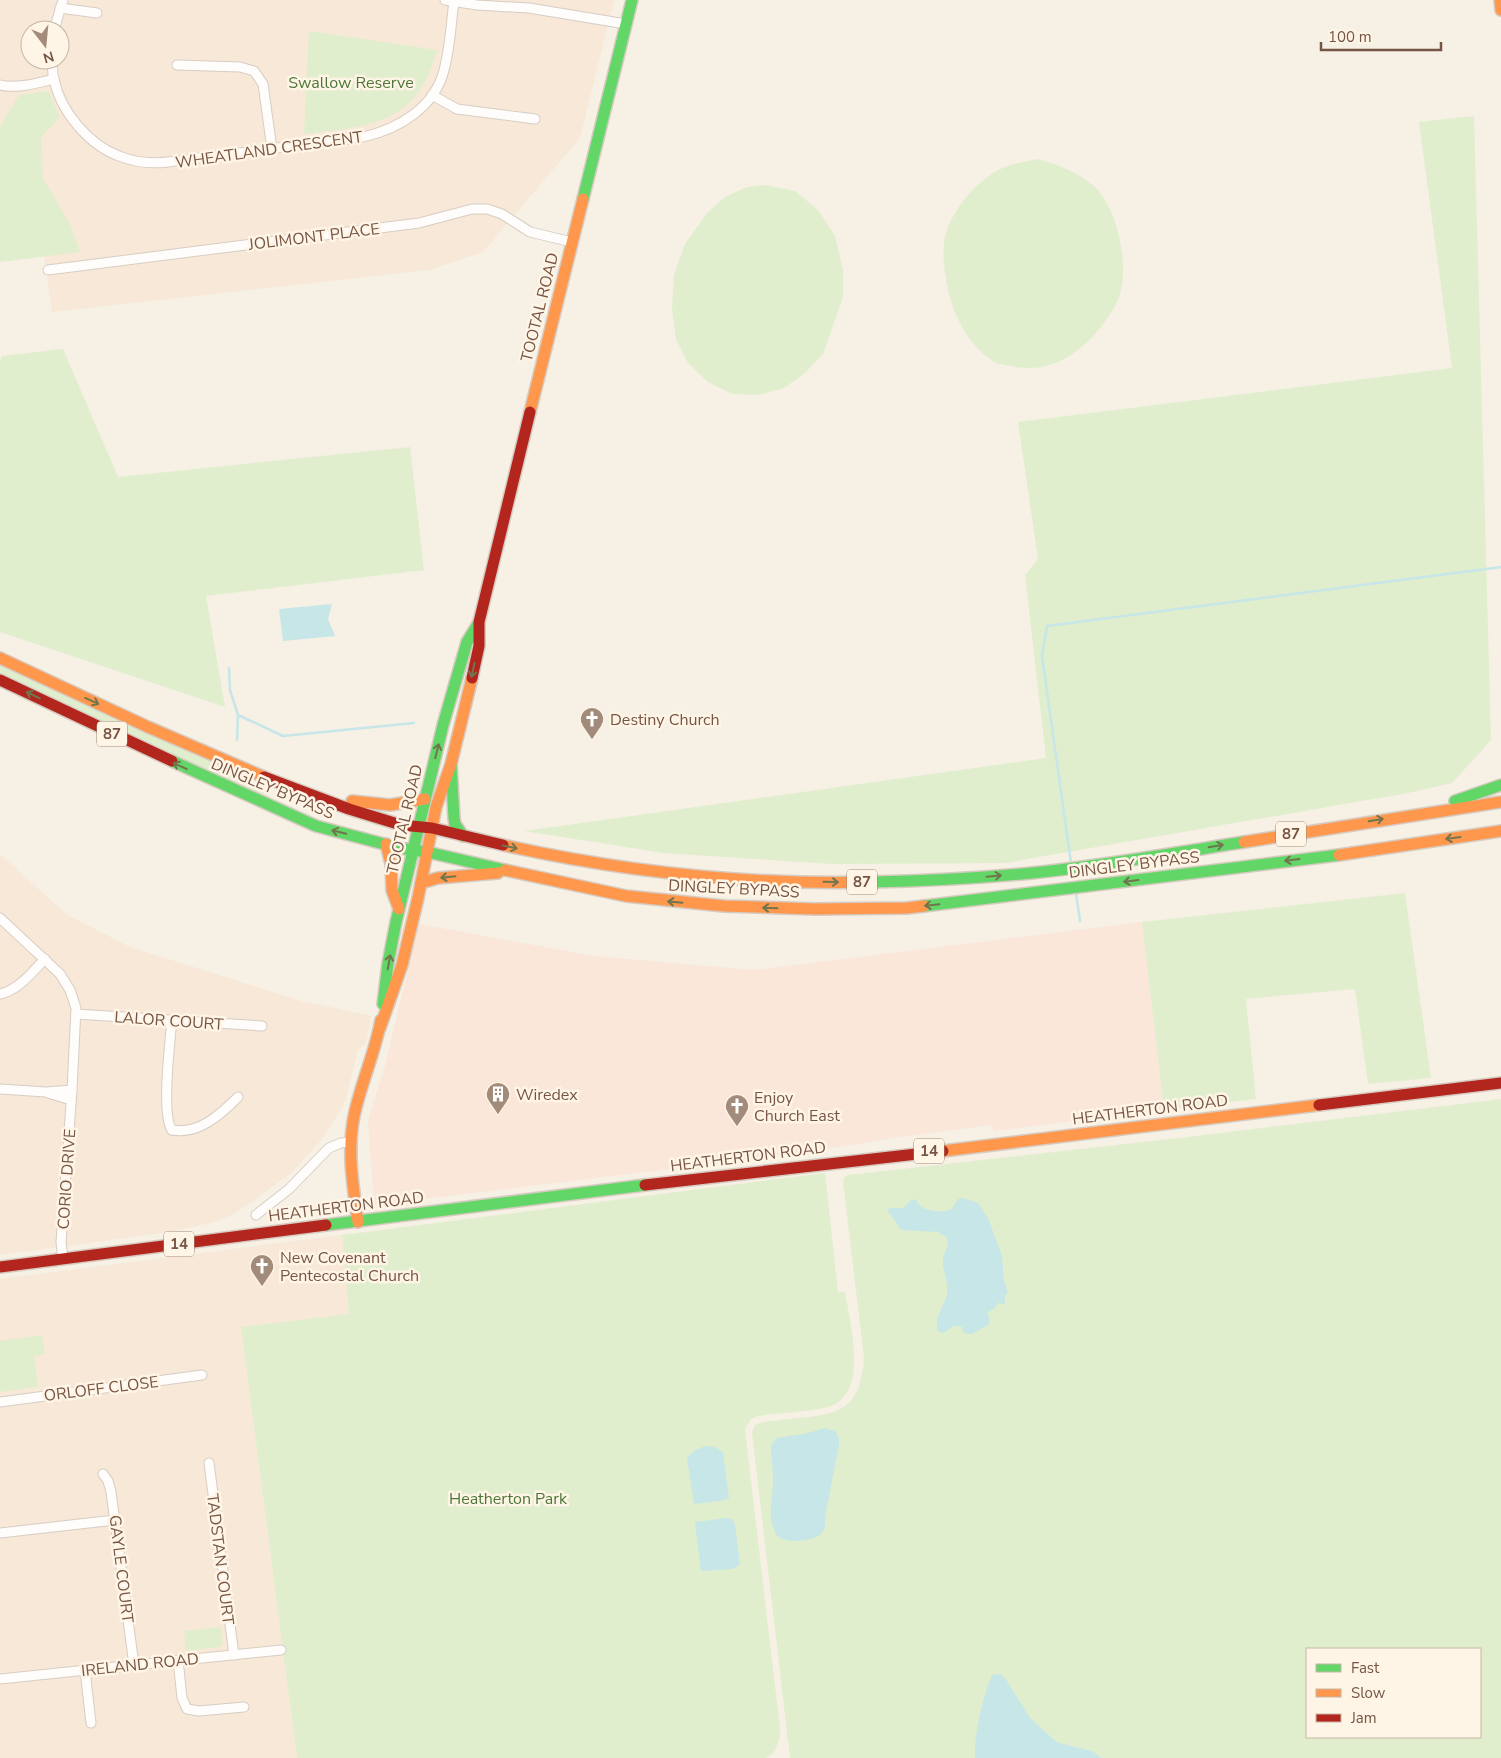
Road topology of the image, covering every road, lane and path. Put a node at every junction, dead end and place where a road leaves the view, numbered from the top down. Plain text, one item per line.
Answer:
1 (632, 0) edge
2 (1500, 0) edge
3 (450, 1) edge
4 (62, 4) edge
5 (1501, 10) edge
6 (97, 13) dead end
7 (57, 20) edge
8 (626, 24) junction
9 (177, 65) dead end
10 (53, 70) edge
11 (54, 79) junction
12 (0, 85) edge
13 (432, 95) junction
14 (535, 119) dead end
15 (272, 149) junction
16 (572, 242) junction
17 (48, 270) dead end
18 (479, 622) junction
19 (0, 658) edge
20 (0, 680) edge
21 (451, 764) junction
22 (1501, 785) edge
23 (316, 796) junction
24 (425, 799) junction
25 (1501, 802) edge
26 (1398, 816) junction
27 (419, 828) junction
28 (432, 828) junction
29 (1501, 831) edge
30 (463, 836) junction
31 (386, 844) junction
32 (414, 851) junction
33 (427, 852) junction
34 (510, 872) junction
35 (421, 883) junction
36 (400, 909) junction
37 (0, 918) edge
38 (45, 959) junction
39 (0, 994) edge
40 (76, 1014) junction
41 (172, 1020) junction
42 (262, 1026) dead end
43 (380, 1028) junction
44 (1501, 1083) edge
45 (0, 1089) edge
46 (72, 1090) junction
47 (46, 1092) junction
48 (238, 1097) dead end
49 (71, 1100) junction
50 (351, 1142) junction
51 (256, 1215) dead end
52 (358, 1222) junction
53 (63, 1259) junction
54 (0, 1267) edge
55 (202, 1375) dead end
56 (0, 1402) edge
57 (209, 1462) dead end
58 (103, 1474) dead end
59 (115, 1520) junction
60 (0, 1533) edge
61 (281, 1650) dead end
62 (234, 1655) junction
63 (178, 1660) junction
64 (134, 1665) junction
65 (85, 1670) junction
66 (0, 1679) edge
67 (244, 1707) dead end
68 (91, 1723) dead end

1 - 8 main road, TOOTAL ROAD
2 - 5 main road
3 - 8 street
3 - 13 street, WHEATLAND CRESCENT
4 - 6 street
4 - 7 street
8 - 16 main road, TOOTAL ROAD
9 - 15 street
10 - 11 street, WHEATLAND CRESCENT
11 - 12 street
11 - 15 street, WHEATLAND CRESCENT
13 - 14 street
13 - 15 street, WHEATLAND CRESCENT
16 - 17 street, JOLIMONT PLACE
16 - 18 main road, TOOTAL ROAD
18 -> 21 main road, TOOTAL ROAD
24 -> 18 main road, TOOTAL ROAD
19 -> 23 main road, DINGLEY BYPASS / 87
31 -> 20 main road, DINGLEY BYPASS / 87
21 - 28 main road, TOOTAL ROAD
21 - 30 main road
22 - 26 main road
23 - 24 main road
23 - 27 main road, DINGLEY BYPASS / 87
24 - 27 main road, TOOTAL ROAD
25 - 26 main road, DINGLEY BYPASS / 87
30 -> 26 main road, DINGLEY BYPASS / 87
27 - 28 main road, DINGLEY BYPASS / 87
27 - 32 main road, TOOTAL ROAD
28 - 30 main road, DINGLEY BYPASS / 87
28 - 33 main road, TOOTAL ROAD
29 -> 34 main road, DINGLEY BYPASS / 87
31 - 32 main road, DINGLEY BYPASS / 87
31 - 36 main road
32 - 33 main road, DINGLEY BYPASS / 87
32 - 36 main road, TOOTAL ROAD
33 - 34 main road, DINGLEY BYPASS / 87
33 - 35 main road, TOOTAL ROAD
34 -> 35 main road
35 - 43 main road, TOOTAL ROAD
43 -> 36 main road, TOOTAL ROAD
37 - 38 street, CORIO DRIVE
38 - 39 street
38 - 40 street, CORIO DRIVE
40 - 41 street, LALOR COURT
40 - 46 street, CORIO DRIVE
41 - 42 street, LALOR COURT
41 - 48 street
43 - 50 main road, TOOTAL ROAD
44 - 52 main road, HEATHERTON ROAD / 14
45 - 47 street
46 - 47 street
46 - 49 street, CORIO DRIVE
47 - 49 street
49 - 53 street, CORIO DRIVE
50 - 51 street
50 - 52 main road, TOOTAL ROAD
52 - 53 main road, HEATHERTON ROAD / 14
53 - 54 main road, HEATHERTON ROAD / 14
55 - 56 street, ORLOFF CLOSE
57 - 62 street, TADSTAN COURT
58 - 59 street, GAYLE COURT
59 - 60 street
59 - 64 street, GAYLE COURT
61 - 62 street, IRELAND ROAD
62 - 63 street, IRELAND ROAD
63 - 64 street, IRELAND ROAD
63 - 67 street
64 - 65 street, IRELAND ROAD
65 - 66 street, IRELAND ROAD
65 - 68 street

